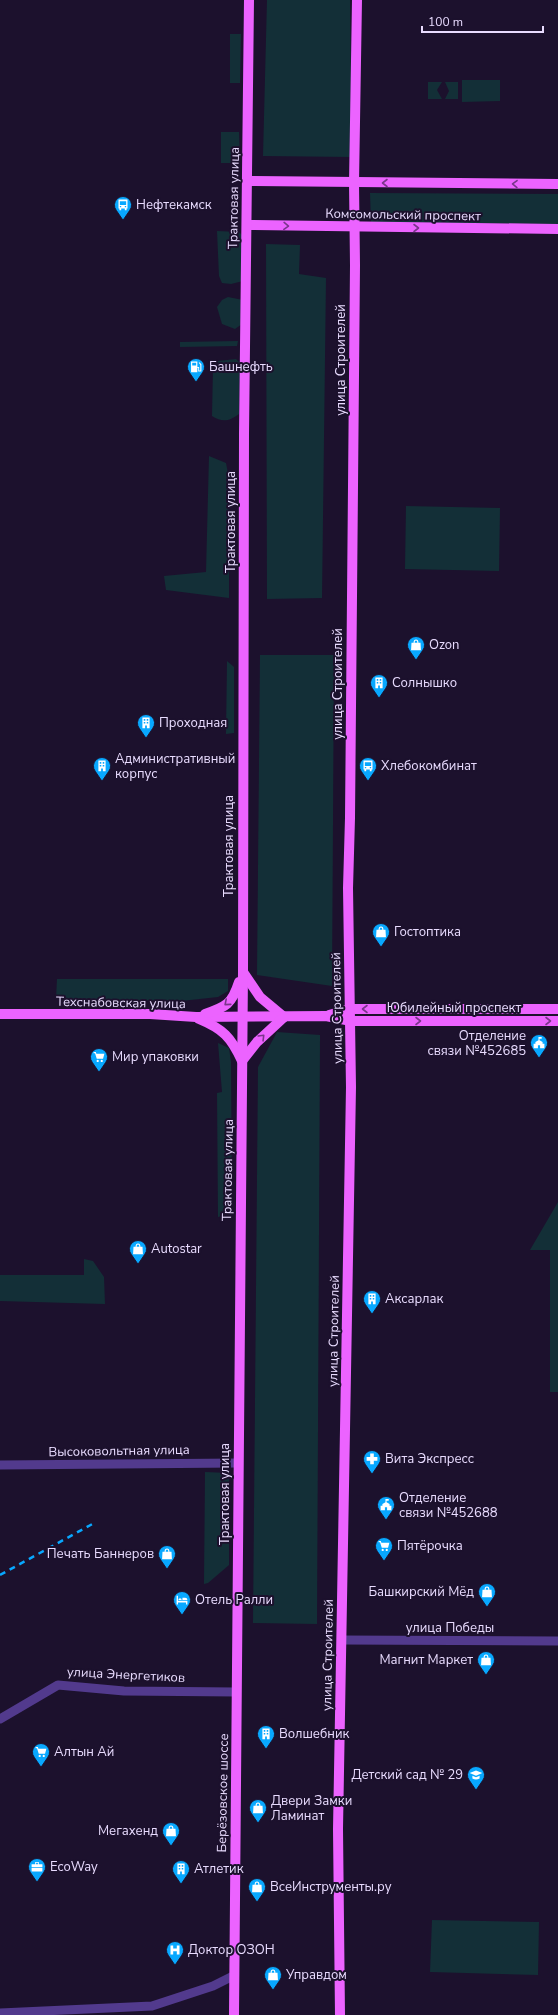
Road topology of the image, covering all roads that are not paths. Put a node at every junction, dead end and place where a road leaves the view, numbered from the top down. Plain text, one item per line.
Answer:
1 (249, 0) edge
2 (357, 0) edge
3 (247, 181) junction
4 (354, 183) junction
5 (558, 184) edge
6 (247, 225) junction
7 (355, 228) junction
8 (558, 229) edge
9 (243, 972) junction
10 (558, 1009) edge
11 (350, 1010) junction
12 (0, 1014) edge
13 (241, 1016) junction
14 (326, 1016) junction
15 (196, 1017) junction
16 (284, 1017) junction
17 (351, 1021) junction
18 (558, 1021) edge
19 (242, 1061) junction
20 (238, 1463) junction
21 (0, 1466) edge
22 (342, 1640) junction
23 (558, 1641) edge
24 (236, 1692) junction
25 (0, 1719) edge
26 (233, 1976) junction
27 (0, 2013) edge
28 (234, 2015) edge
29 (340, 2015) edge

1 - 3 main road, Трактовая улица
2 - 4 main road, улица Строителей
3 - 4 main road
3 - 6 main road, Трактовая улица
5 -> 4 main road
4 - 7 main road, улица Строителей
6 -> 7 main road, Комсомольский проспект
6 - 9 main road, Трактовая улица
7 -> 8 main road, Комсомольский проспект
7 - 11 main road, улица Строителей
9 - 13 main road, Трактовая улица
9 -> 15 main road
9 - 16 main road
10 -> 11 main road
11 - 14 main road
11 - 17 main road, улица Строителей
12 - 15 main road, Техснабовская улица
13 - 15 main road, Техснабовская улица
13 - 16 main road, Техснабовская улица
13 - 19 main road, Трактовая улица
14 - 16 main road, Техснабовская улица
14 - 17 main road, Юбилейный проспект
15 - 19 main road
19 -> 16 main road
17 -> 18 main road, Юбилейный проспект
17 - 22 main road, улица Строителей
19 - 20 main road, Трактовая улица
20 - 21 street, Высоковольтная улица
20 - 24 main road, Трактовая улица
22 - 23 street, улица Победы
22 - 29 main road, улица Строителей
24 - 25 street, улица Энергетиков
24 - 26 main road, Берёзовское шоссе
26 - 27 street
26 - 28 main road, Берёзовское шоссе

